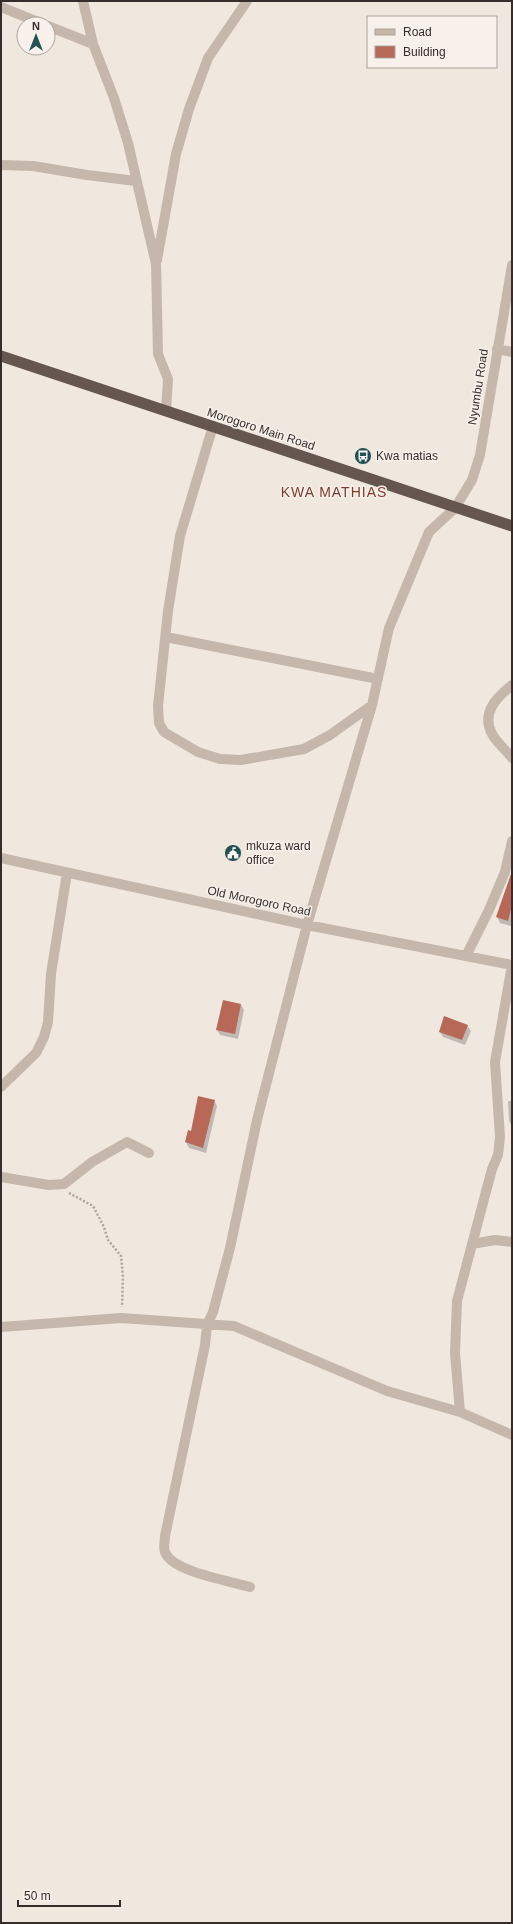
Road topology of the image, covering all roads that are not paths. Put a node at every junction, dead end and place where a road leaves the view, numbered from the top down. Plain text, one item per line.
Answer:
1 (83, 1) edge
2 (247, 1) edge
3 (1, 7) edge
4 (23, 16) edge
5 (56, 29) edge
6 (93, 44) junction
7 (1, 166) edge
8 (136, 181) junction
9 (156, 264) junction
10 (512, 265) edge
11 (498, 349) junction
12 (512, 352) edge
13 (1, 356) edge
14 (166, 411) junction
15 (213, 426) junction
16 (455, 508) junction
17 (512, 526) edge
18 (166, 637) junction
19 (378, 678) junction
20 (512, 686) edge
21 (372, 705) junction
22 (512, 758) edge
23 (512, 841) edge
24 (1, 858) edge
25 (67, 873) junction
26 (307, 925) junction
27 (466, 956) junction
28 (512, 965) edge
29 (1, 1087) edge
30 (149, 1153) dead end
31 (1, 1177) edge
32 (512, 1242) edge
33 (472, 1244) junction
34 (213, 1312) junction
35 (207, 1325) junction
36 (234, 1326) junction
37 (1, 1327) edge
38 (460, 1412) junction
39 (512, 1435) edge
40 (250, 1586) dead end

1 - 6 street
2 - 9 street
3 - 4 street
5 - 6 street
6 - 8 street
7 - 8 street
8 - 9 street
9 - 14 street
10 - 11 street, Nyumbu Road
11 - 12 street
11 - 16 street, Nyumbu Road
13 - 14 highway, Morogoro Main Road
14 - 15 highway, Morogoro Main Road
15 - 16 highway, Morogoro Main Road
15 - 18 street
16 - 17 highway, Morogoro Main Road
16 - 19 street, Nyumbu Road
18 - 19 street
18 - 21 street
19 - 21 street, Nyumbu Road
20 - 22 street
21 - 26 street, Nyumbu Road
23 - 27 street
24 - 25 street, Old Morogoro Road
25 - 26 street, Old Morogoro Road
25 - 29 street
26 - 27 street, Old Morogoro Road
26 - 34 street, Nyumbu Road
27 - 28 street, Old Morogoro Road
28 - 33 street
30 - 31 street
32 - 33 street
33 - 38 street
34 - 35 street, Nyumbu Road
34 - 36 street
35 - 36 street
35 - 37 street
35 - 40 street, Nyumbu Road
36 - 38 street
38 - 39 street

